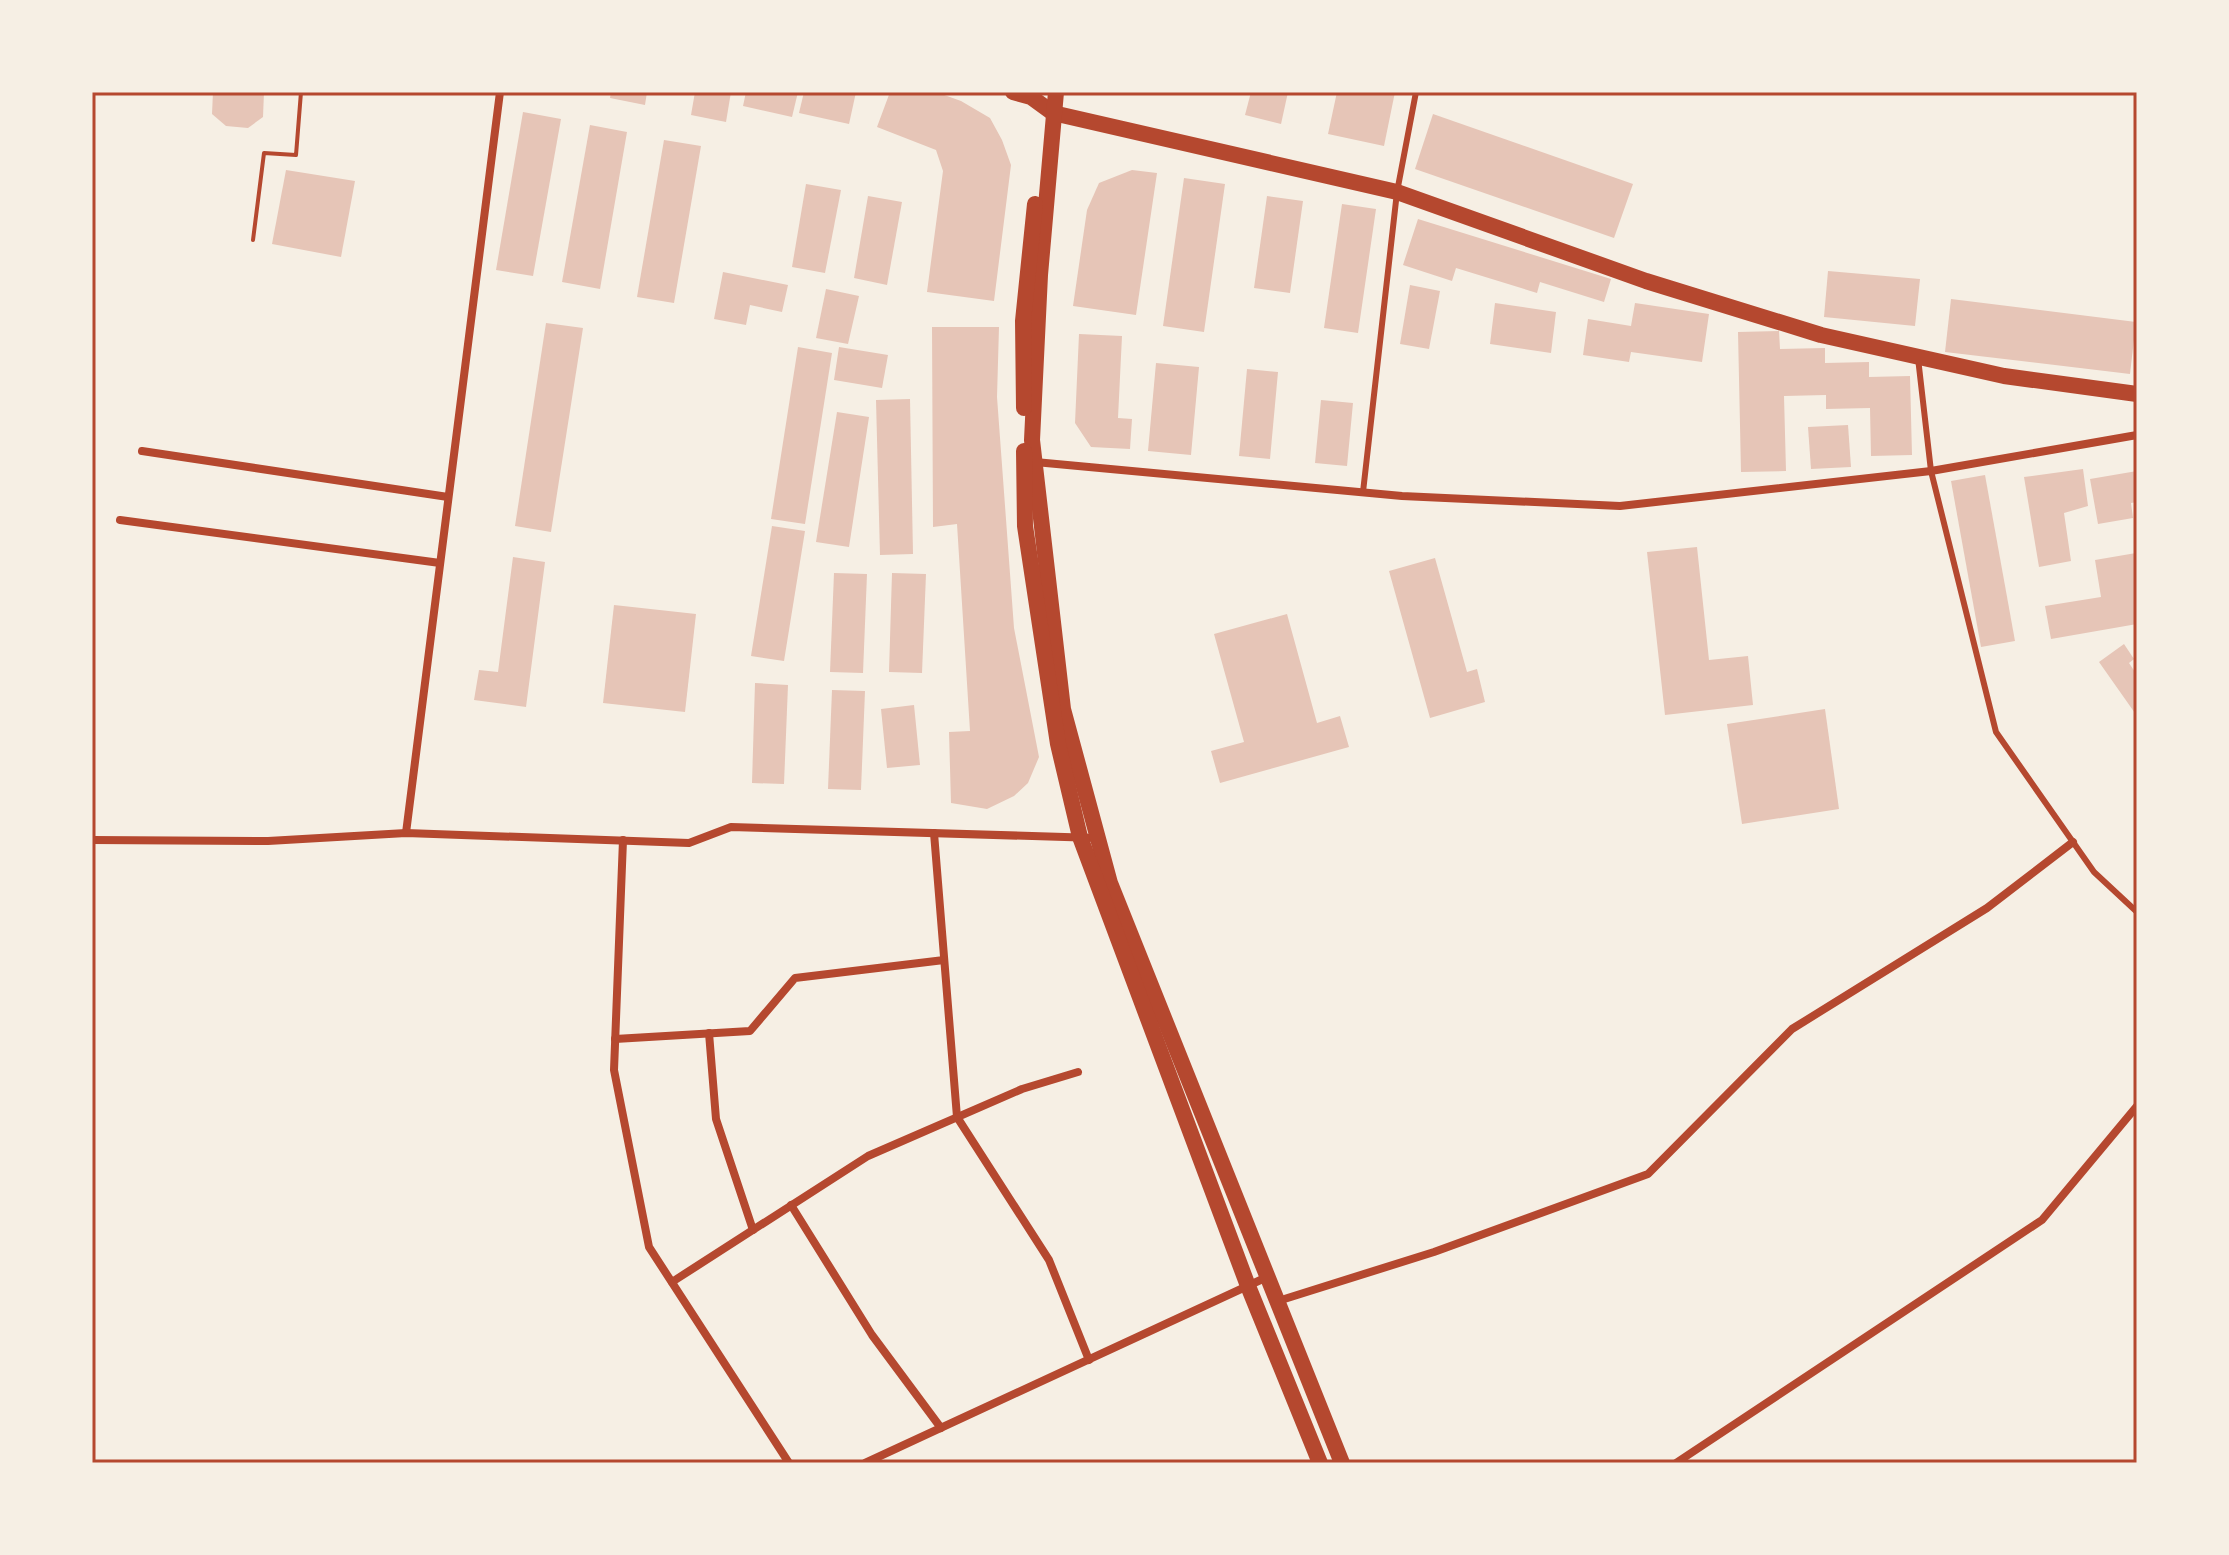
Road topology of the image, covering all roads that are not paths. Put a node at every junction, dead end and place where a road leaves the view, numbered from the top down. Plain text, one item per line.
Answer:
1 (500, 92) edge
2 (1013, 92) edge
3 (1056, 92) edge
4 (1416, 92) edge
5 (1049, 110) junction
6 (1397, 192) junction
7 (1918, 358) junction
8 (2137, 394) edge
9 (2137, 435) edge
10 (142, 451) dead end
11 (1035, 462) junction
12 (1931, 471) junction
13 (1363, 492) junction
14 (448, 497) junction
15 (120, 520) dead end
16 (440, 563) junction
17 (406, 833) junction
18 (934, 833) junction
19 (1089, 838) junction
20 (92, 840) edge
21 (623, 840) junction
22 (2073, 842) junction
23 (2137, 912) edge
24 (944, 960) junction
25 (709, 1033) junction
26 (615, 1039) junction
27 (1078, 1072) dead end
28 (2137, 1106) edge
29 (957, 1117) junction
30 (791, 1205) junction
31 (753, 1230) junction
32 (1268, 1277) junction
33 (672, 1282) junction
34 (1248, 1286) junction
35 (1277, 1301) junction
36 (1089, 1360) junction
37 (941, 1428) junction
38 (789, 1463) edge
39 (865, 1463) edge
40 (1320, 1463) edge
41 (1342, 1463) edge
42 (1676, 1463) edge

1 - 14 street
2 - 5 main road
3 - 5 main road
4 - 6 lane
5 - 6 main road
5 - 11 main road
5 - 19 main road
6 - 7 main road
6 - 13 lane
7 - 8 main road
7 - 12 lane
9 - 12 street
10 - 14 street
11 - 13 street
11 - 19 main road
12 - 13 street
12 - 22 lane
14 - 16 street
15 - 16 street
16 - 17 street
17 - 20 street
17 - 21 street
18 - 19 street
18 - 21 street
18 - 24 street
19 - 32 main road
19 - 34 main road
21 - 26 street
22 - 23 lane
22 - 35 street
24 - 25 street
24 - 29 street
25 - 26 street
25 - 31 street
26 - 33 street
27 - 29 street
28 - 42 street
29 - 30 street
29 - 36 street
30 - 31 street
30 - 37 street
31 - 33 street
32 - 34 street
32 - 35 main road
33 - 38 street
34 - 36 street
34 - 40 main road
35 - 41 main road
36 - 37 street
37 - 39 street

